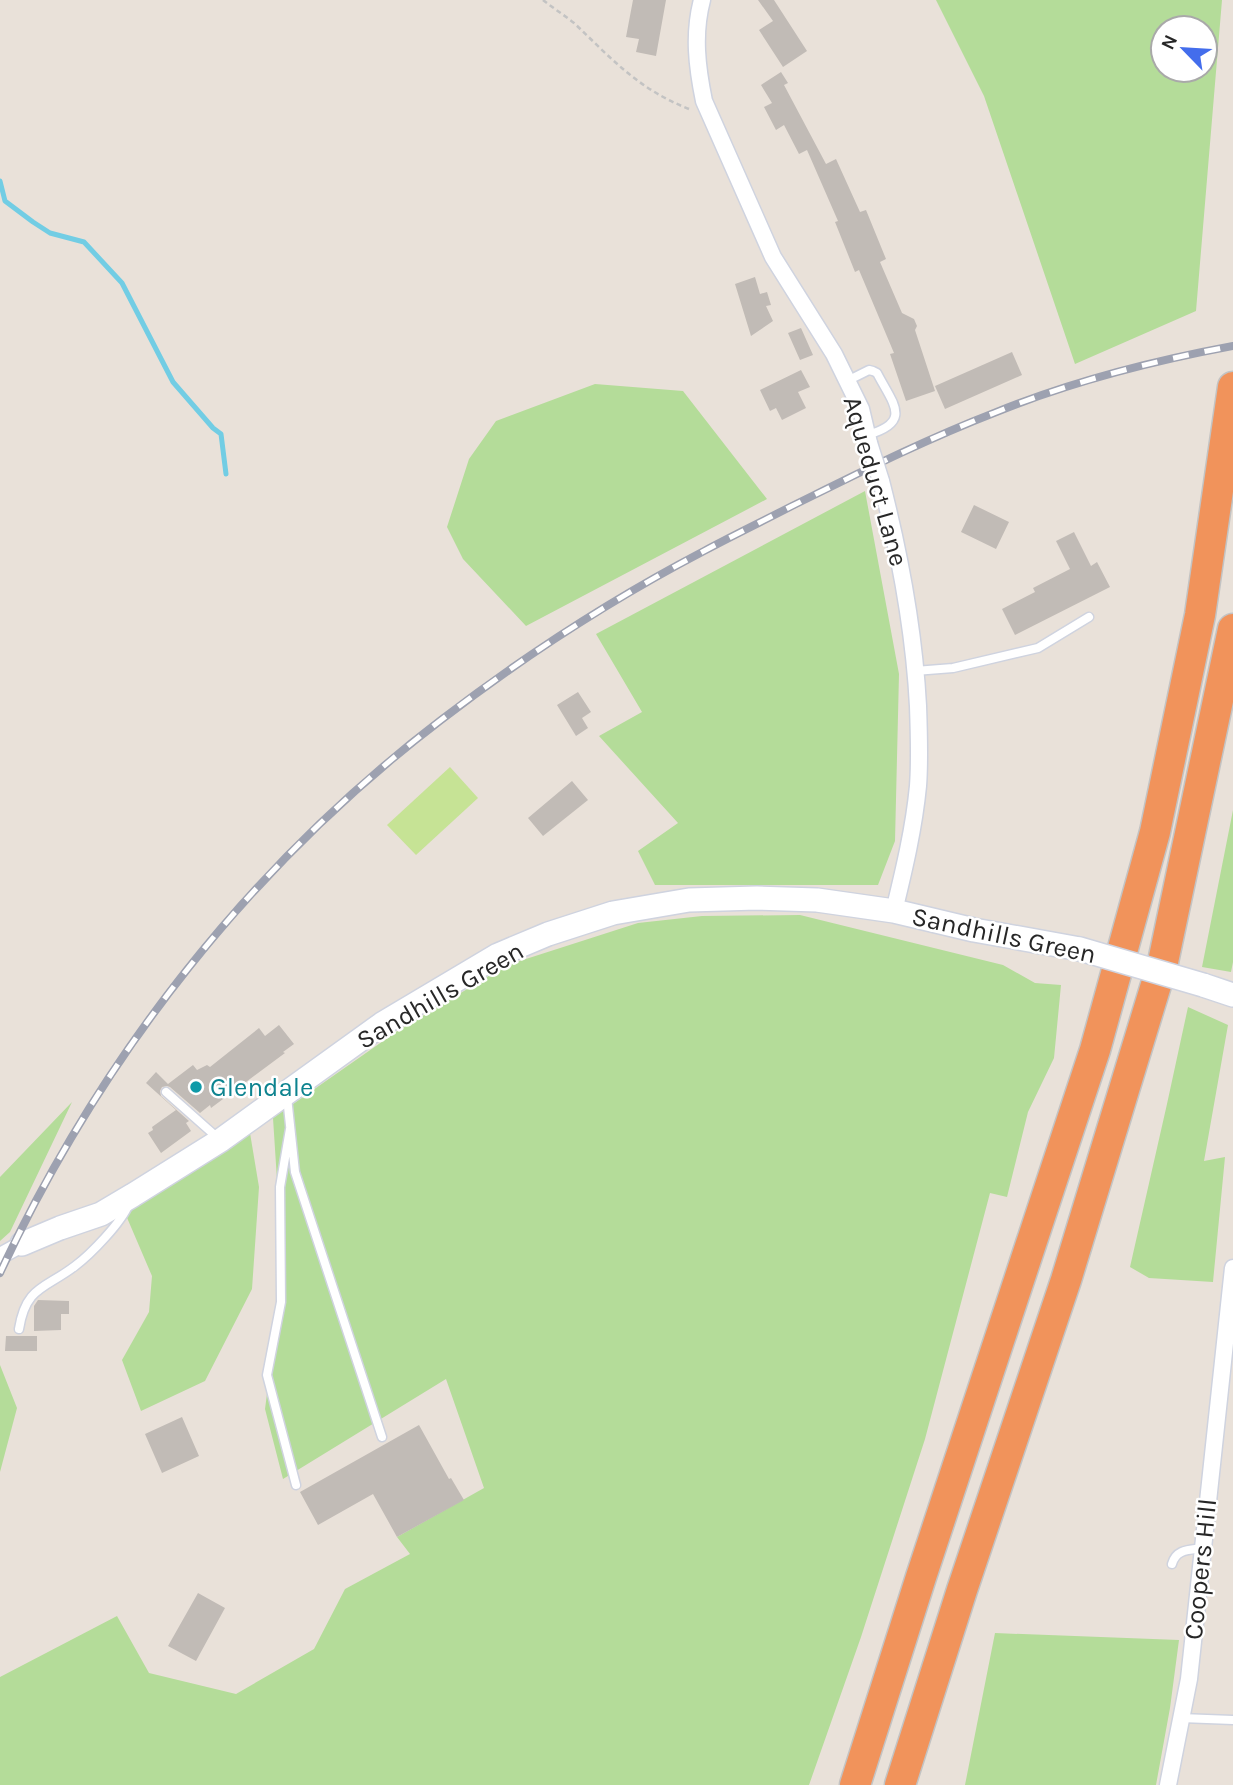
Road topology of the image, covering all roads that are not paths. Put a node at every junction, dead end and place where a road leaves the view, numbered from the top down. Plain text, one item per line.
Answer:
1 (702, 0) edge
2 (847, 381) junction
3 (1233, 387) edge
4 (868, 439) junction
5 (1089, 617) dead end
6 (1233, 629) edge
7 (915, 671) junction
8 (894, 911) junction
9 (1233, 995) edge
10 (166, 1092) dead end
11 (286, 1094) junction
12 (290, 1129) junction
13 (221, 1140) junction
14 (133, 1195) junction
15 (22, 1244) joint
16 (0, 1256) edge
17 (1233, 1268) edge
18 (19, 1329) dead end
19 (382, 1437) dead end
20 (296, 1485) dead end
21 (1203, 1548) junction
22 (1172, 1564) dead end
23 (1181, 1718) junction
24 (1233, 1720) edge
25 (855, 1785) edge
26 (900, 1785) edge
27 (1168, 1785) edge

1 - 2 street, Aqueduct Lane
2 - 4 street, Aqueduct Lane
2 - 4 lane
3 - 25 highway
4 - 7 street, Aqueduct Lane, bridge
5 - 7 lane
6 - 26 highway
7 - 8 street, Aqueduct Lane
8 - 9 street, Sandhills Green, bridge
8 - 11 street, Sandhills Green
10 - 13 lane
11 - 12 lane
11 - 13 street, Sandhills Green
12 - 19 lane
12 - 20 lane
13 - 14 street, Sandhills Green
14 - 15 street, Sandhills Green
14 - 18 lane
15 - 16 street
17 - 21 street, Coopers Hill
21 - 22 lane
21 - 23 street, Coopers Hill
23 - 24 lane
23 - 27 street, Coopers Hill

